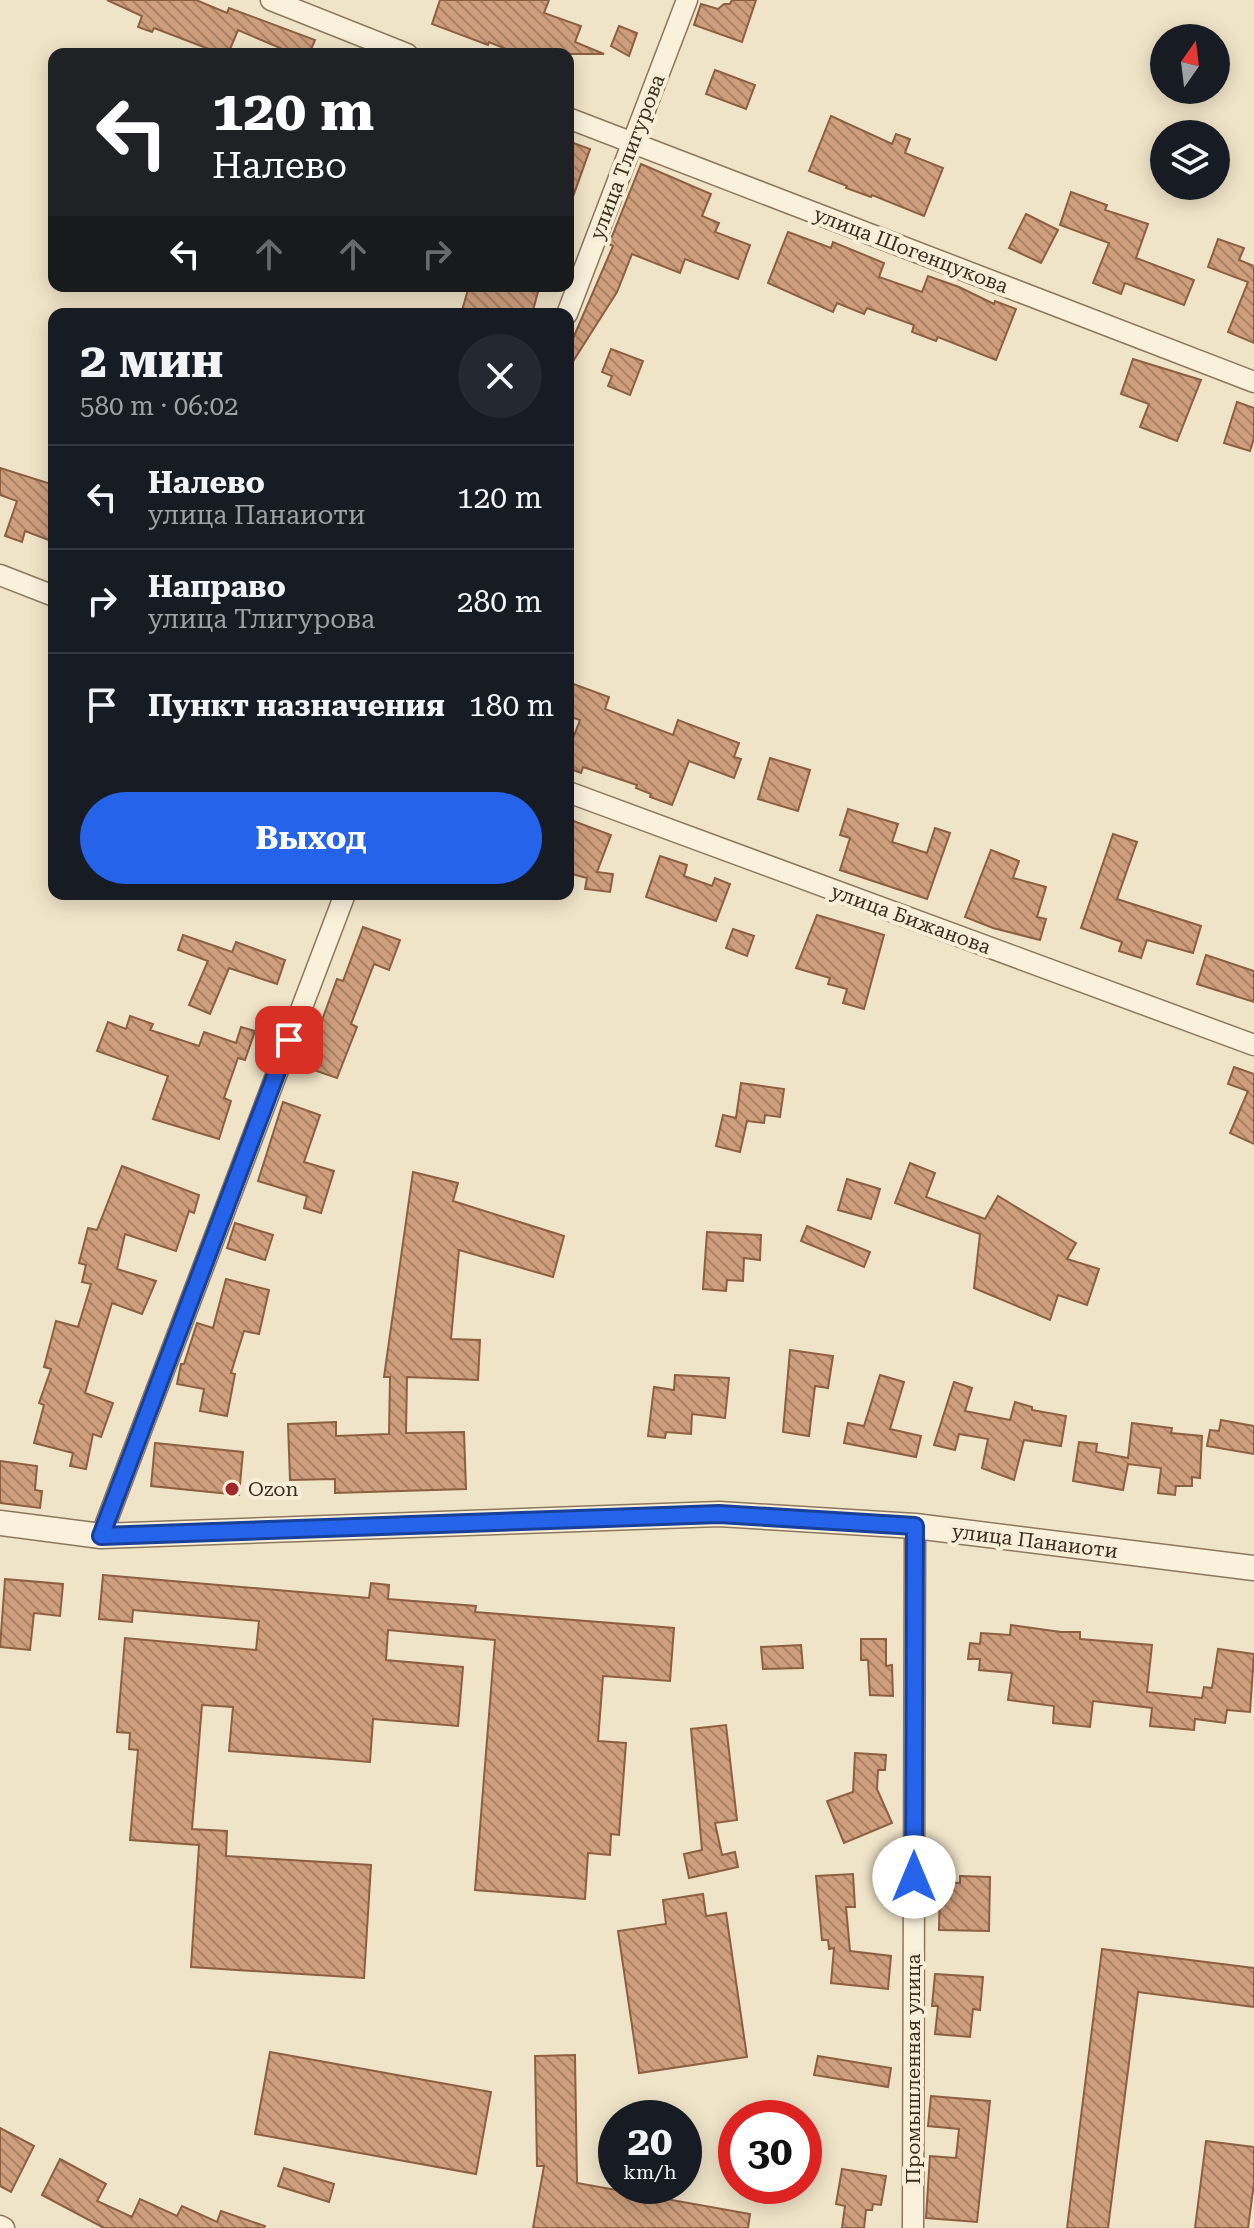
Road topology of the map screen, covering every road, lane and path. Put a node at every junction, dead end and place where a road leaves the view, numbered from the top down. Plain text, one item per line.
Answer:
1 (271, 0) edge
2 (687, 0) edge
3 (392, 48) edge
4 (574, 120) edge
5 (632, 143) junction
6 (569, 308) edge
7 (1254, 382) edge
8 (0, 575) edge
9 (48, 594) edge
10 (574, 794) edge
11 (343, 900) edge
12 (1254, 1045) edge
13 (0, 1523) edge
14 (915, 1526) junction
15 (101, 1536) junction
16 (1254, 1568) edge
17 (913, 2228) edge

1 - 3 street
2 - 5 street, улица Тлигурова
4 - 5 street, улица Шогенцукова
5 - 6 street, улица Тлигурова
5 - 7 street, улица Шогенцукова
8 - 9 street
10 - 12 street, улица Бижанова
11 - 15 street
13 - 15 street, улица Панаиоти
14 - 15 street, улица Панаиоти
14 - 16 street, улица Панаиоти
14 - 17 street, Промышленная улица

